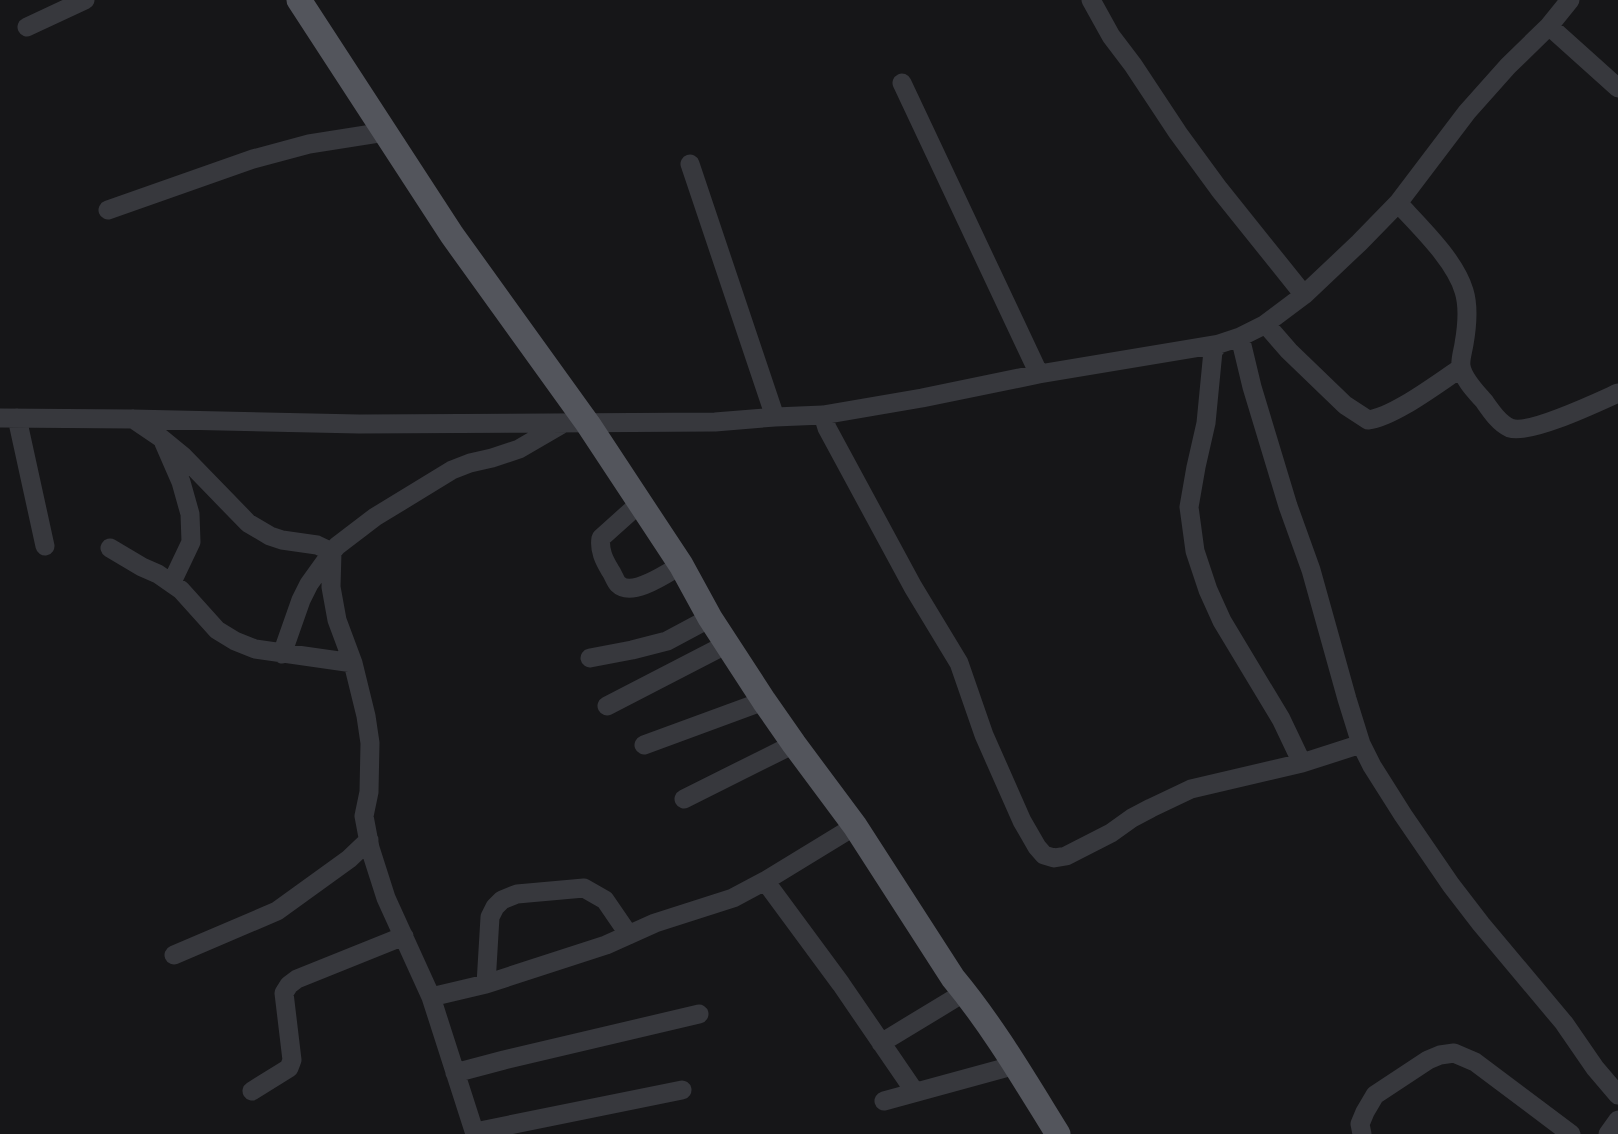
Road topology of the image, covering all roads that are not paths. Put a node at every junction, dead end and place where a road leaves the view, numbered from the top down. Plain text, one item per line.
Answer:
1 (85, 0) edge
2 (298, 0) edge
3 (1091, 0) edge
4 (1570, 0) edge
5 (1548, 26) junction
6 (27, 27) dead end
7 (902, 83) dead end
8 (1618, 88) edge
9 (385, 132) junction
10 (690, 164) dead end
11 (1398, 203) junction
12 (108, 210) dead end
13 (1304, 294) junction
14 (1264, 325) junction
15 (1240, 337) junction
16 (1219, 344) junction
17 (1461, 368) junction
18 (1038, 374) junction
19 (1618, 393) edge
20 (823, 415) junction
21 (775, 417) junction
22 (9, 418) edge
23 (132, 419) junction
24 (563, 424) junction
25 (588, 424) junction
26 (161, 438) junction
27 (640, 503) junction
28 (282, 540) junction
29 (45, 546) dead end
30 (110, 548) dead end
31 (332, 552) junction
32 (681, 566) junction
33 (317, 571) junction
34 (172, 582) junction
35 (710, 618) junction
36 (727, 644) junction
37 (282, 654) junction
38 (590, 658) dead end
39 (353, 663) junction
40 (764, 701) junction
41 (607, 706) dead end
42 (794, 744) junction
43 (1361, 744) junction
44 (644, 746) dead end
45 (1302, 763) junction
46 (684, 799) dead end
47 (855, 826) junction
48 (369, 840) junction
49 (765, 881) junction
50 (628, 935) junction
51 (404, 936) junction
52 (174, 955) dead end
53 (486, 984) junction
54 (965, 992) junction
55 (431, 997) junction
56 (699, 1014) dead end
57 (881, 1043) junction
58 (1016, 1065) junction
59 (455, 1073) junction
60 (682, 1090) dead end
61 (252, 1091) dead end
62 (915, 1092) junction
63 (1618, 1095) edge
64 (884, 1101) dead end
65 (1618, 1120) edge
66 (475, 1133) edge
67 (1058, 1134) edge
68 (1362, 1134) edge
69 (1571, 1134) edge
70 (1608, 1134) edge

1 - 6 street
2 - 9 main road
3 - 13 street
4 - 5 street
5 - 8 street
5 - 11 street
7 - 18 street
9 - 12 street
9 - 25 main road
10 - 21 street
11 - 13 street
11 - 17 street
13 - 14 street
14 - 15 street
14 - 17 street
15 - 16 street
15 - 43 street
16 - 18 street
16 - 45 street
17 - 19 street
18 - 20 street
20 - 21 street
20 - 45 street
21 - 25 street
22 - 23 street
22 - 29 street
23 - 24 street
23 - 26 street
24 - 25 street
24 - 31 street
25 - 27 main road
26 - 28 street
26 - 34 street
27 - 32 main road
27 - 32 street
28 - 31 street
28 - 33 street
30 - 34 street
31 - 33 street
31 - 39 street
32 - 35 main road
33 - 37 street
34 - 37 street
35 - 36 main road
35 - 38 street
36 - 40 main road
36 - 41 street
37 - 39 street
39 - 48 street
40 - 42 main road
40 - 44 street
42 - 46 street
42 - 47 main road
43 - 45 street
43 - 63 street
47 - 49 street
47 - 54 main road
48 - 51 street
48 - 52 street
49 - 50 street
49 - 57 street
50 - 53 street
50 - 53 street
51 - 55 street
51 - 61 street
53 - 55 street
54 - 57 street
54 - 58 main road
55 - 59 street
56 - 59 street
57 - 62 street
58 - 62 street
58 - 67 main road
59 - 66 street
60 - 66 street
62 - 64 street
65 - 70 street
68 - 69 street

